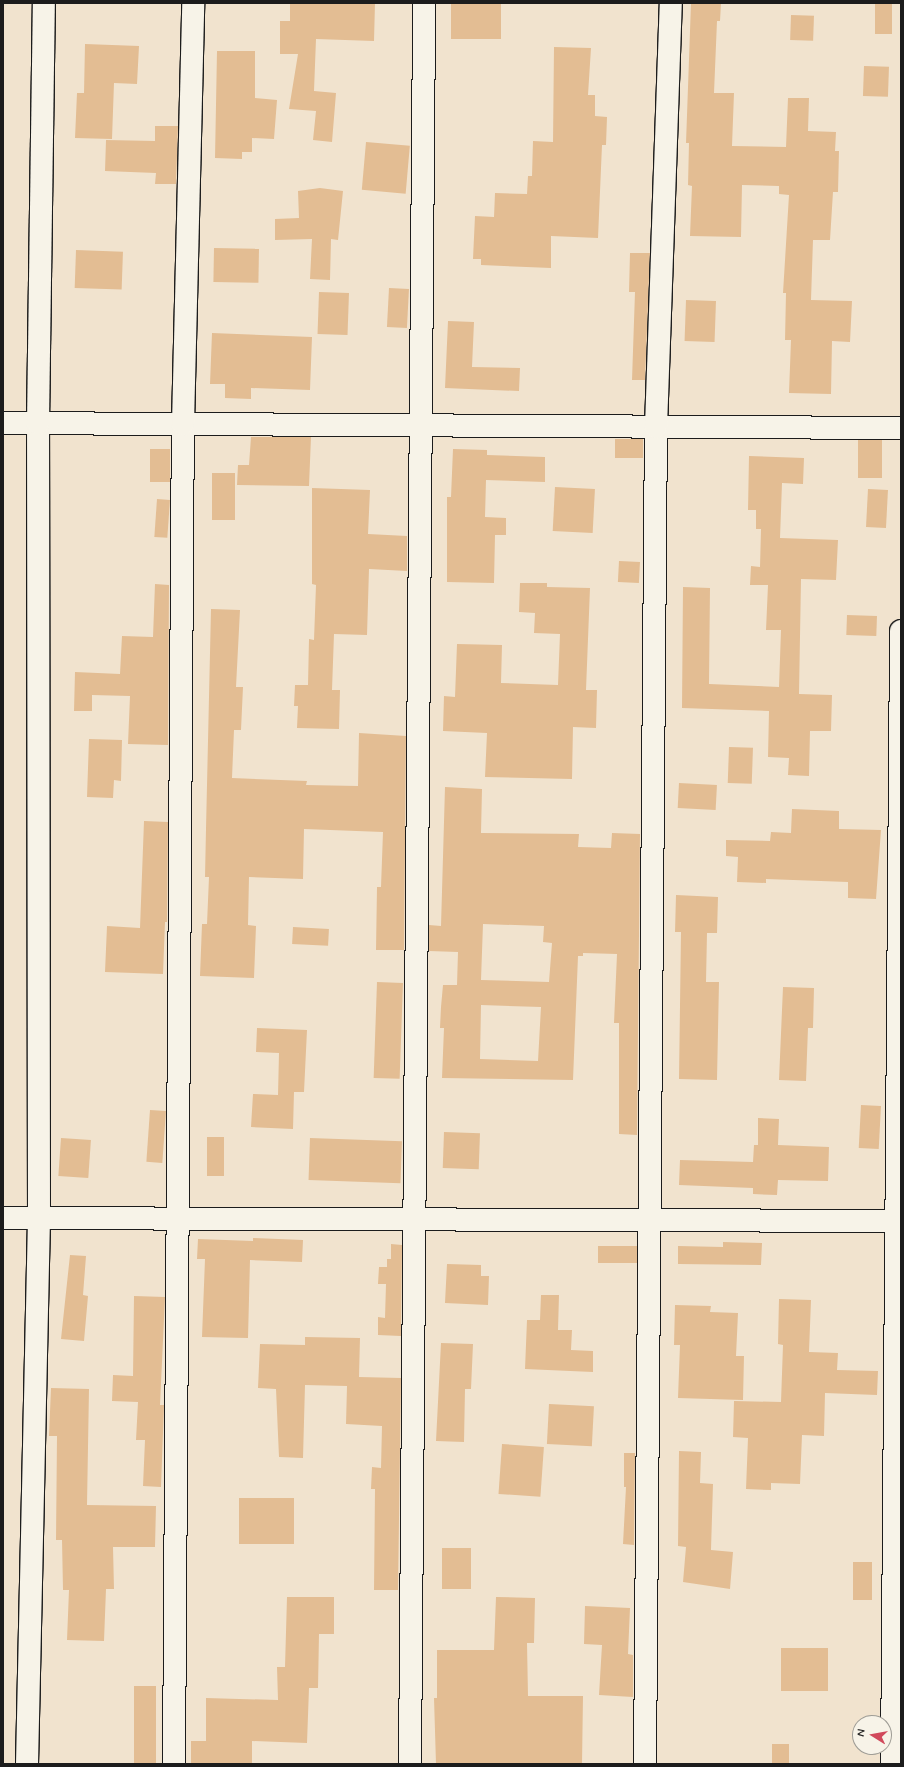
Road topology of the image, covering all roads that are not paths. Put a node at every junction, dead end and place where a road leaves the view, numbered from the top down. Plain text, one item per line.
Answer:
1 (44, 3) edge
2 (193, 3) edge
3 (424, 3) edge
4 (671, 3) edge
5 (3, 423) edge
6 (38, 423) junction
7 (183, 424) junction
8 (421, 425) junction
9 (656, 427) junction
10 (901, 428) edge
11 (901, 631) edge
12 (3, 1218) edge
13 (39, 1218) junction
14 (178, 1219) junction
15 (415, 1220) junction
16 (650, 1220) junction
17 (899, 1221) edge
18 (27, 1764) edge
19 (174, 1764) edge
20 (410, 1764) edge
21 (646, 1764) edge
22 (892, 1764) edge

1 - 6 street
2 - 7 street
3 - 8 street
4 - 9 street
5 - 6 street
6 - 7 street
6 - 13 street
7 - 8 street
7 - 14 street
8 - 9 street
8 - 15 street
9 - 10 street
9 - 16 street
11 - 17 street
12 - 13 street
13 - 14 street
13 - 18 street
14 - 15 street
14 - 19 street
15 - 16 street
15 - 20 street
16 - 17 street
16 - 21 street
17 - 22 street

